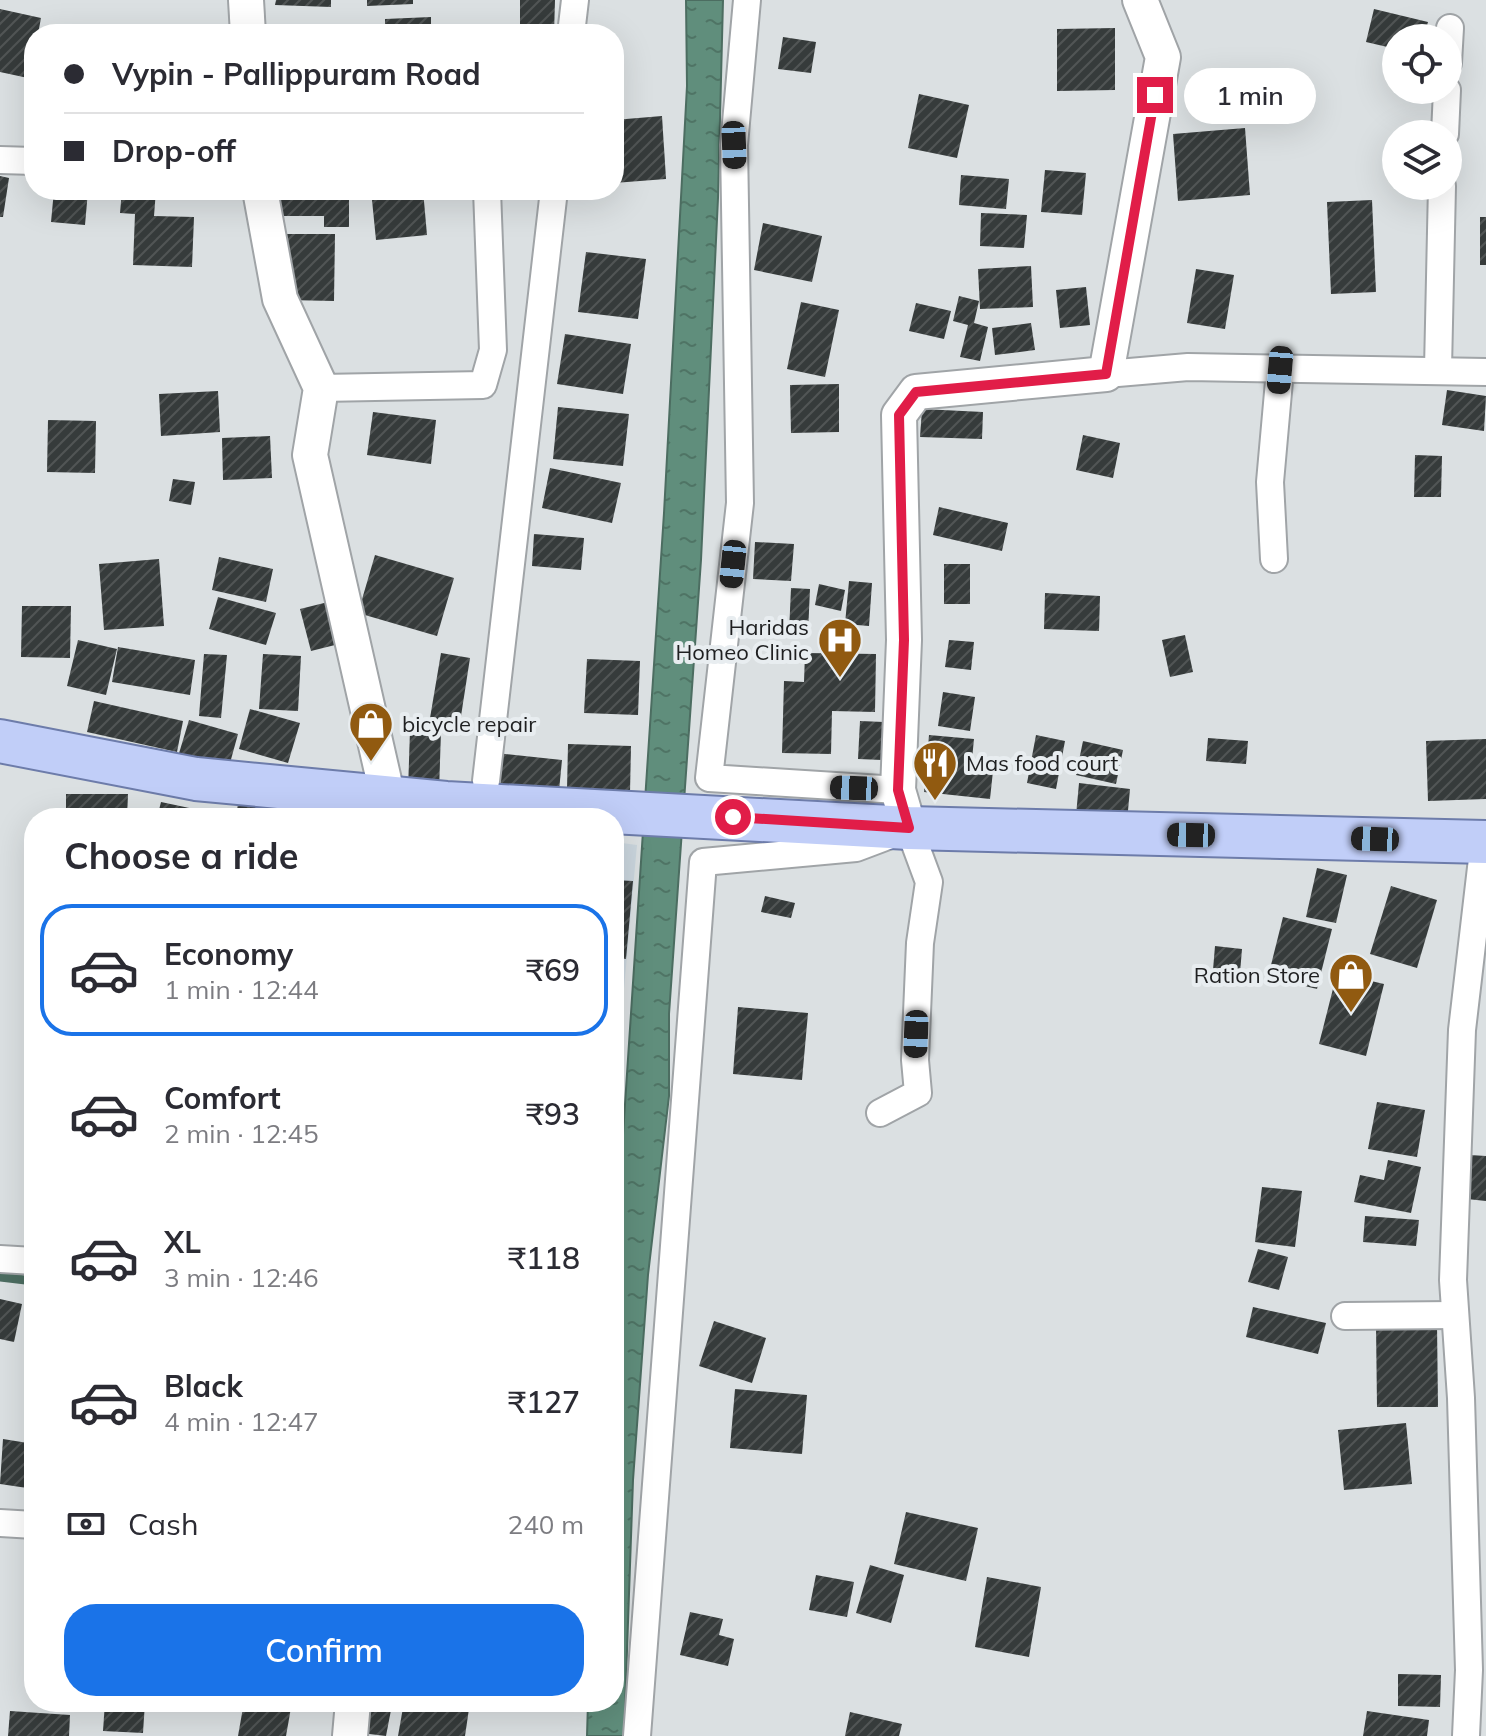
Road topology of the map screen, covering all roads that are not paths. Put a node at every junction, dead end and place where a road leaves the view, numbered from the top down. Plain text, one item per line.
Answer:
1 (246, 0) edge
2 (575, 0) edge
3 (747, 0) edge
4 (1140, 0) edge
5 (247, 24) edge
6 (572, 24) edge
7 (0, 160) edge
8 (24, 161) edge
9 (262, 200) edge
10 (487, 200) edge
11 (553, 200) edge
12 (1442, 200) edge
13 (1438, 369) junction
14 (1280, 370) junction
15 (1486, 372) edge
16 (1106, 374) junction
17 (321, 388) junction
18 (1274, 559) dead end
19 (0, 741) edge
20 (486, 781) dead end
21 (388, 798) junction
22 (436, 808) edge
23 (521, 808) edge
24 (904, 809) junction
25 (1485, 842) edge
26 (880, 1113) dead end
27 (0, 1259) edge
28 (24, 1260) edge
29 (1454, 1315) junction
30 (1345, 1316) dead end
31 (0, 1523) edge
32 (24, 1524) edge
33 (352, 1712) edge
34 (350, 1736) edge
35 (637, 1736) edge
36 (1466, 1736) edge

1 - 5 street
2 - 6 street
3 - 24 street
4 - 16 street
7 - 8 street
9 - 17 street
10 - 17 street
11 - 20 street
12 - 13 street
13 - 14 street
13 - 15 street
14 - 16 street
14 - 18 street
16 - 24 street
17 - 21 street
19 - 21 main road
21 - 22 main road
23 - 24 main road
24 - 25 main road
24 - 26 street
24 - 35 street
25 - 29 street
27 - 28 street
29 - 30 street
29 - 36 street
31 - 32 street
33 - 34 street

